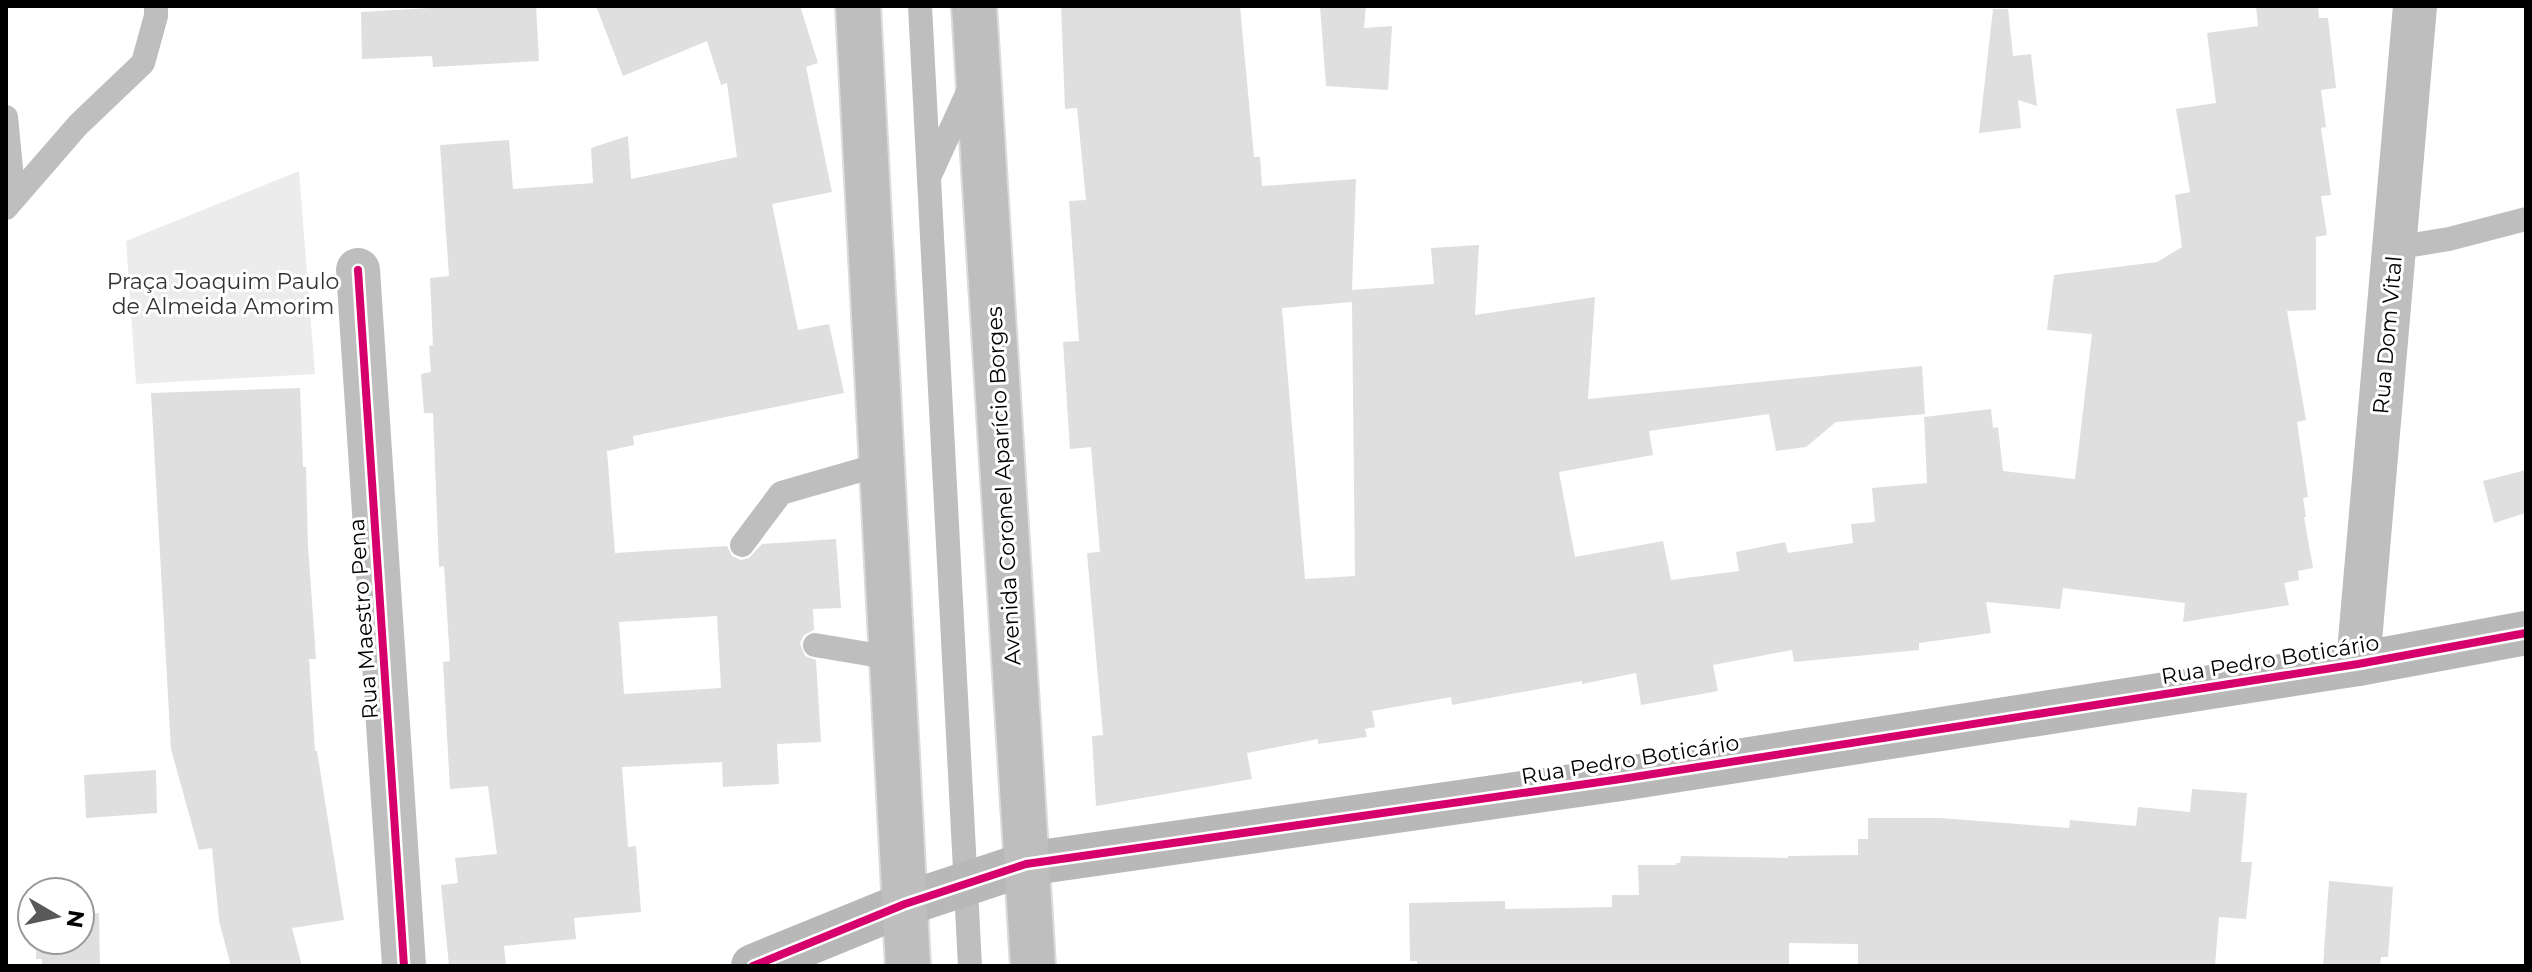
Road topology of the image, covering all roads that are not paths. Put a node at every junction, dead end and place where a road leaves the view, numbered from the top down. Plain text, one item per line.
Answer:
1 (156, 6) edge
2 (858, 6) edge
3 (920, 6) edge
4 (974, 6) edge
5 (2415, 6) edge
6 (978, 69) junction
7 (6, 117) edge
8 (929, 179) junction
9 (10, 204) edge
10 (2526, 219) edge
11 (2394, 248) junction
12 (358, 270) dead end
13 (882, 464) junction
14 (742, 545) dead end
15 (2526, 633) edge
16 (815, 645) dead end
17 (892, 658) junction
18 (2358, 664) junction
19 (1026, 864) junction
20 (965, 884) junction
21 (905, 904) junction
22 (404, 966) edge
23 (753, 966) edge
24 (908, 966) edge
25 (970, 966) edge
26 (1033, 966) edge

1 - 9 lane
2 - 13 main road
3 - 8 lane
4 - 6 main road, Avenida Coronel Aparício Borges
5 - 11 main road, Rua Dom Vital
6 - 8 lane
6 - 19 main road, Avenida Coronel Aparício Borges
7 - 9 lane
8 - 20 lane
10 - 11 lane
11 - 18 main road, Rua Dom Vital
12 - 22 main road, Rua Maestro Pena
13 - 14 lane
13 - 17 main road
15 - 18 street, Rua Pedro Boticário
16 - 17 lane
17 - 21 main road
18 - 19 street, Rua Pedro Boticário
19 - 20 street, Rua Pedro Boticário
19 - 26 main road, Avenida Coronel Aparício Borges
20 - 21 street, Rua Pedro Boticário
20 - 25 lane
21 - 23 street, Rua Pedro Boticário
21 - 24 main road

